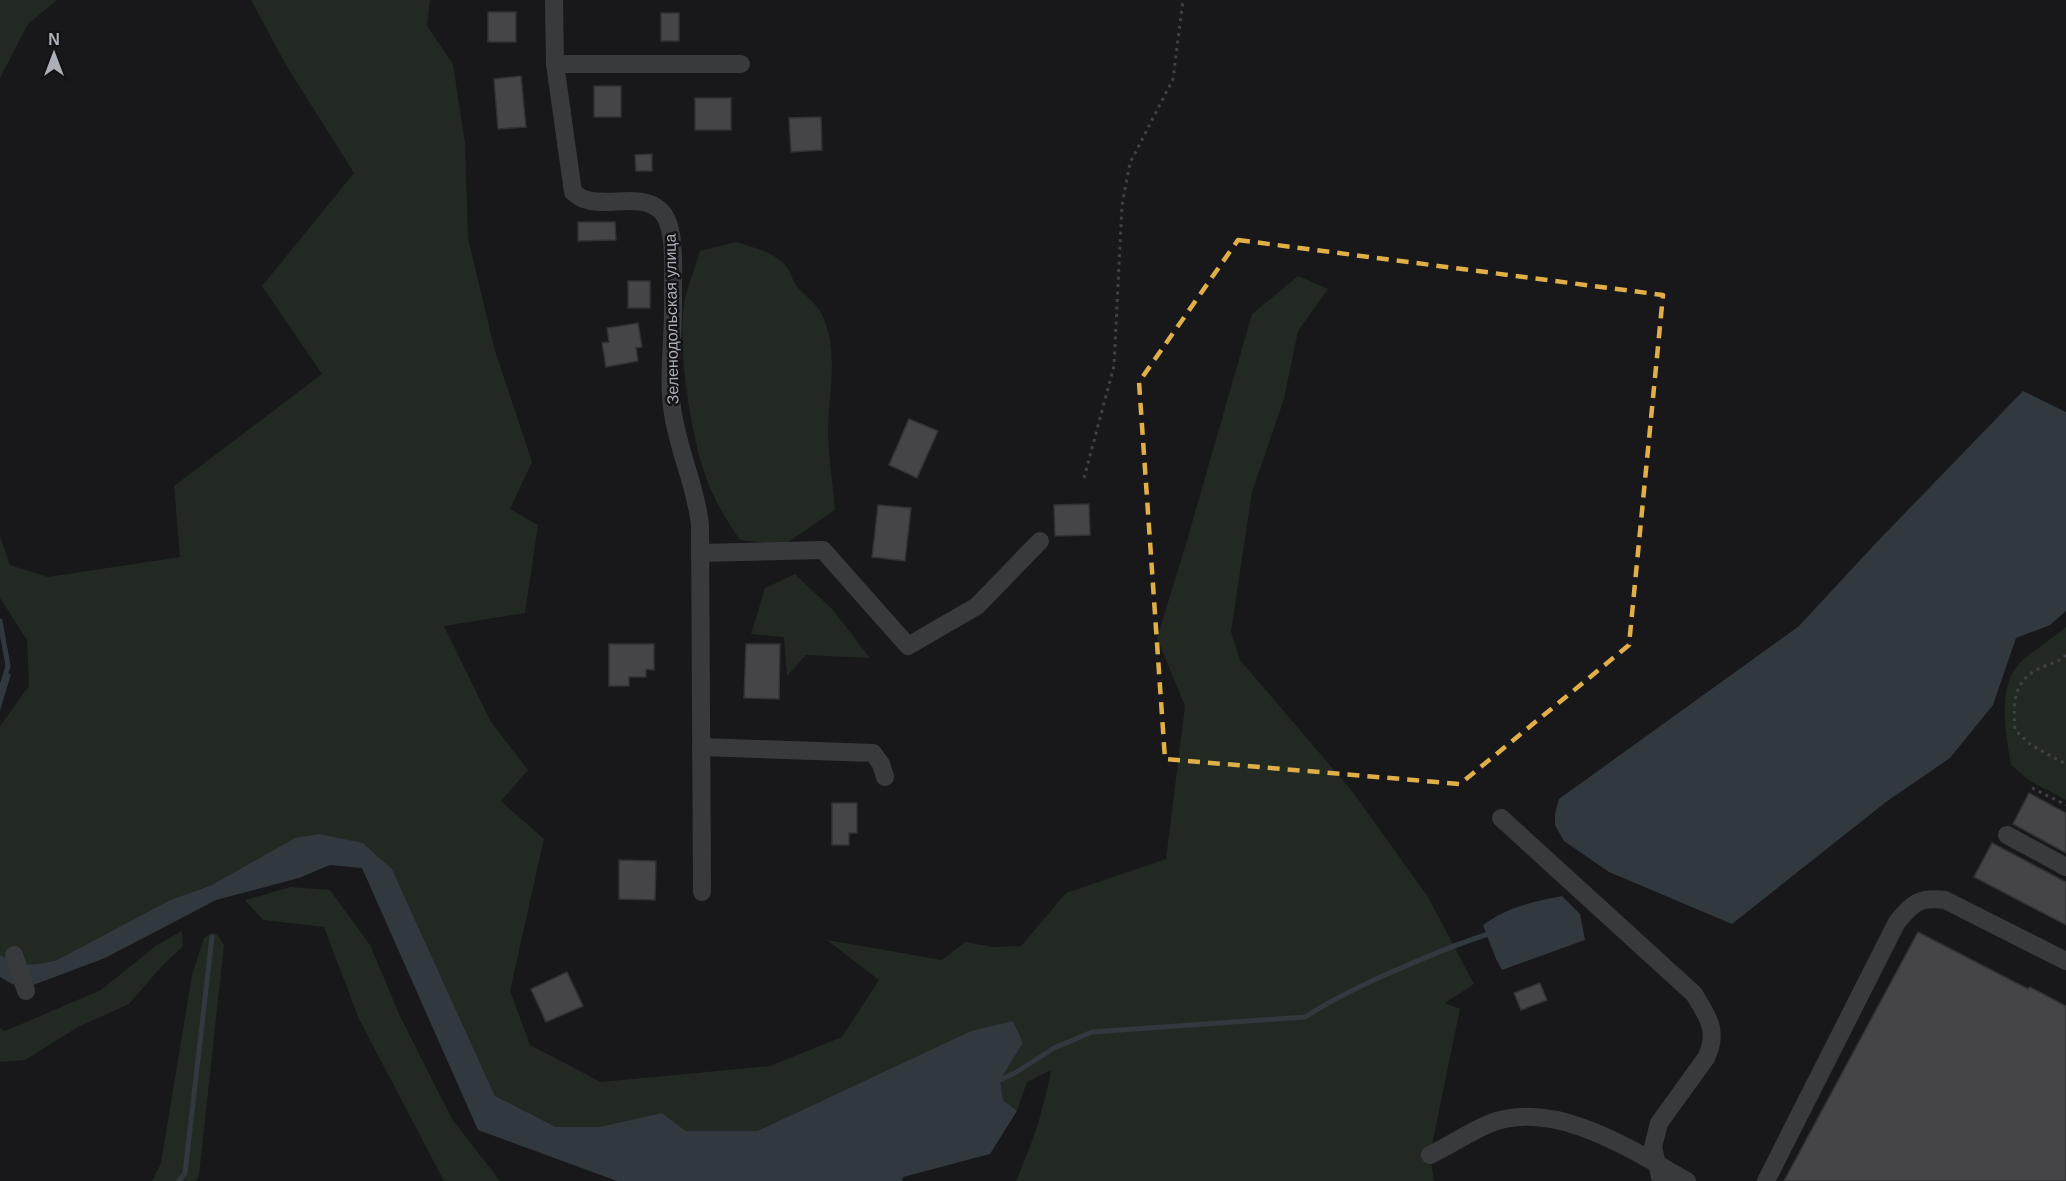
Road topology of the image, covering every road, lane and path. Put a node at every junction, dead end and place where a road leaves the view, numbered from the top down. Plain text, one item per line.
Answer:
1 (554, 0) edge
2 (1183, 0) edge
3 (555, 64) junction
4 (741, 64) dead end
5 (1084, 478) dead end
6 (1040, 541) dead end
7 (700, 553) junction
8 (2066, 655) edge
9 (701, 747) junction
10 (2066, 764) edge
11 (885, 777) dead end
12 (2032, 788) dead end
13 (2066, 806) edge
14 (1501, 818) dead end
15 (2007, 835) dead end
16 (2066, 867) edge
17 (702, 892) dead end
18 (14, 955) dead end
19 (2066, 961) edge
20 (26, 991) dead end
21 (1430, 1155) dead end
22 (1659, 1172) edge
23 (1687, 1181) edge
24 (1766, 1181) edge

1 - 3 street, Зеленодольская улица
2 - 5 path
3 - 4 street
3 - 7 street, Зеленодольская улица
6 - 7 street
7 - 9 street, Зеленодольская улица
8 - 10 path
9 - 11 street
9 - 17 street, Зеленодольская улица
12 - 13 path
14 - 22 street
15 - 16 street
18 - 20 street
19 - 24 street
21 - 22 street
22 - 23 street

